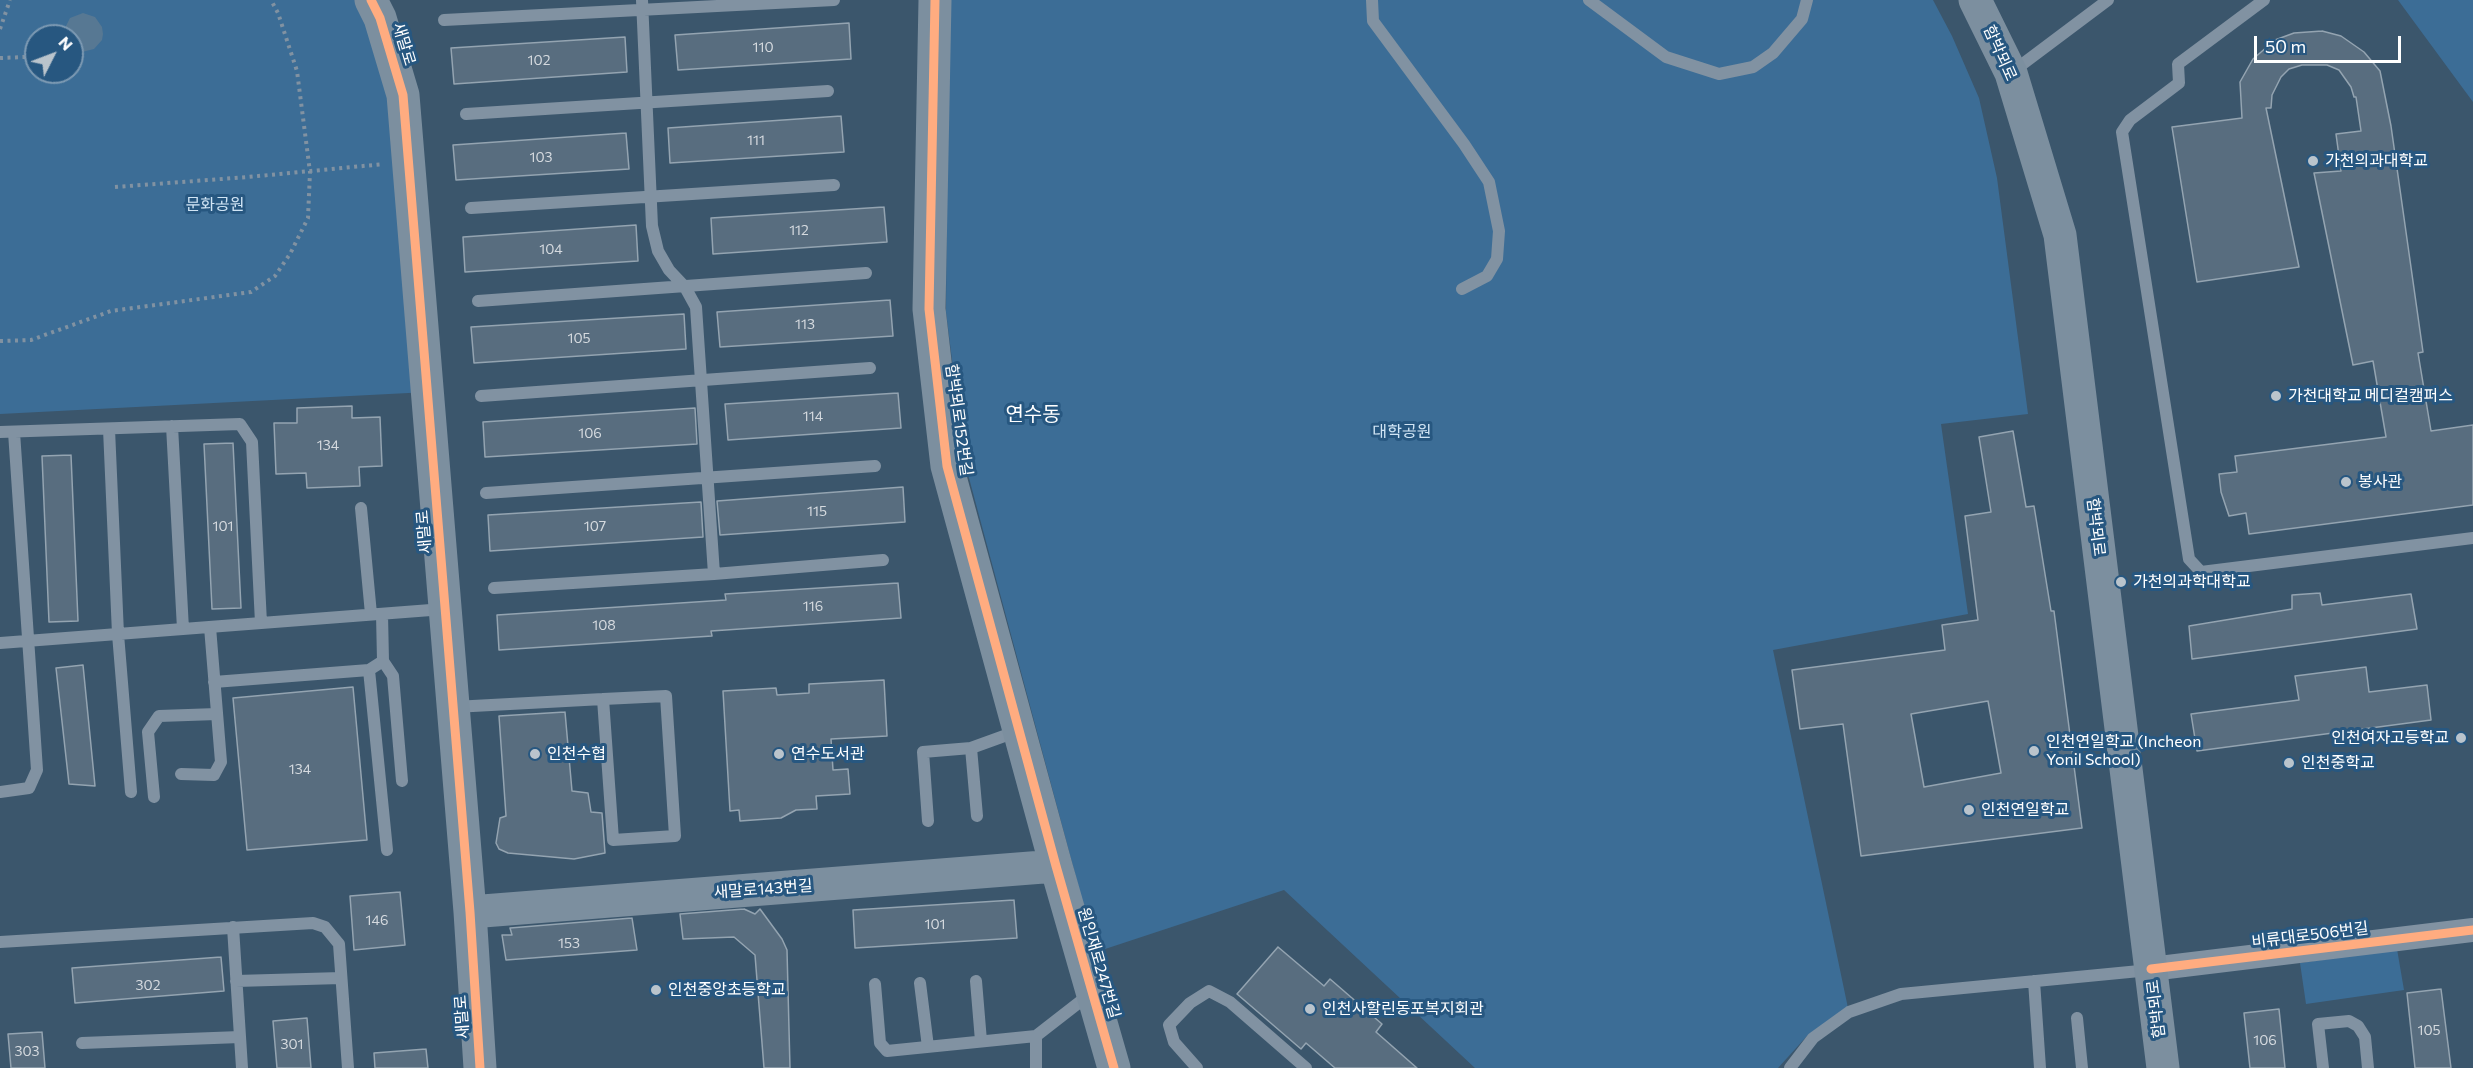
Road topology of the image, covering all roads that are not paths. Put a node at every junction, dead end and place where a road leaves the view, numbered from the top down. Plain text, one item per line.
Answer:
1 (371, 0) edge
2 (834, 0) edge
3 (935, 0) edge
4 (1372, 0) edge
5 (1589, 0) edge
6 (1808, 0) edge
7 (1975, 0) edge
8 (2108, 0) edge
9 (2264, 0) edge
10 (643, 6) edge
11 (444, 21) dead end
12 (2011, 73) junction
13 (828, 91) dead end
14 (647, 103) junction
15 (466, 114) dead end
16 (834, 185) dead end
17 (651, 198) junction
18 (471, 208) dead end
19 (866, 273) dead end
20 (685, 287) junction
21 (1462, 289) dead end
22 (478, 301) dead end
23 (870, 368) dead end
24 (701, 380) junction
25 (481, 396) dead end
26 (172, 426) junction
27 (109, 429) junction
28 (0, 432) edge
29 (14, 432) junction
30 (875, 466) dead end
31 (708, 477) junction
32 (486, 493) dead end
33 (361, 508) dead end
34 (2473, 538) edge
35 (883, 560) dead end
36 (714, 574) junction
37 (494, 588) dead end
38 (445, 609) junction
39 (377, 614) junction
40 (261, 623) junction
41 (210, 627) junction
42 (183, 629) junction
43 (118, 634) junction
44 (28, 640) junction
45 (0, 643) edge
46 (382, 661) junction
47 (369, 670) junction
48 (214, 682) junction
49 (603, 699) junction
50 (453, 707) junction
51 (217, 714) junction
52 (1019, 730) junction
53 (971, 748) junction
54 (181, 774) dead end
55 (402, 781) dead end
56 (0, 792) edge
57 (131, 792) dead end
58 (154, 797) dead end
59 (977, 816) dead end
60 (928, 821) dead end
61 (387, 850) dead end
62 (1056, 866) junction
63 (470, 912) junction
64 (232, 927) junction
65 (2473, 930) edge
66 (0, 942) edge
67 (2151, 969) junction
68 (341, 978) junction
69 (236, 981) junction
70 (976, 981) dead end
71 (2034, 981) junction
72 (875, 984) dead end
73 (920, 984) dead end
74 (1092, 993) junction
75 (2077, 1018) dead end
76 (1036, 1036) junction
77 (240, 1038) junction
78 (981, 1041) junction
79 (82, 1043) dead end
80 (928, 1047) junction
81 (242, 1068) edge
82 (348, 1068) edge
83 (480, 1068) edge
84 (1036, 1068) edge
85 (1114, 1068) edge
86 (1197, 1068) edge
87 (1306, 1068) edge
88 (1791, 1068) edge
89 (2040, 1068) edge
90 (2082, 1068) edge
91 (2163, 1068) edge
92 (2323, 1068) edge
93 (2368, 1068) edge

1 - 38 street, 새말로
2 - 10 lane
3 - 52 street, 함박뫼로152번길
4 - 21 lane
5 - 6 lane
7 - 12 street, 함박뫼로
8 - 12 lane
9 - 34 lane
10 - 11 lane
10 - 14 lane
12 - 67 street, 함박뫼로
13 - 14 lane
14 - 15 lane
14 - 17 lane
16 - 17 lane
17 - 18 lane
17 - 20 lane
19 - 20 lane
20 - 22 lane
20 - 24 lane
23 - 24 lane
24 - 25 lane
24 - 31 lane
26 - 27 lane
26 - 40 lane
26 - 42 lane
27 - 29 lane
27 - 43 lane
28 - 29 lane
29 - 44 lane
30 - 31 lane
31 - 32 lane
31 - 36 lane
33 - 39 lane
35 - 36 lane
36 - 37 lane
38 - 39 lane
38 - 50 street, 새말로
39 - 40 lane
39 - 46 lane
40 - 41 lane
41 - 42 lane
41 - 48 lane
42 - 43 lane
43 - 44 lane
43 - 57 lane
44 - 45 lane
44 - 56 lane
46 - 47 lane
46 - 55 lane
47 - 48 lane
47 - 61 lane
48 - 51 lane
49 - 49 lane
49 - 50 lane
50 - 63 street, 새말로
51 - 54 lane
51 - 58 lane
52 - 53 lane
52 - 62 street, 함박뫼로152번길
53 - 59 lane
53 - 60 lane
62 - 63 street, 새말로143번길
62 - 74 street, 원인재로247번길
63 - 83 street, 새말로
64 - 66 lane
64 - 68 lane
64 - 69 lane
65 - 67 street, 비류대로506번길
67 - 71 lane
67 - 91 street, 함박뫼로
68 - 69 lane
68 - 82 lane
69 - 77 lane
70 - 78 lane
71 - 88 lane
71 - 89 lane
72 - 80 lane
73 - 80 lane
74 - 76 lane
74 - 85 street, 원인재로247번길
75 - 90 lane
76 - 78 lane
76 - 84 lane
77 - 79 lane
77 - 81 lane
78 - 80 lane
86 - 87 lane
92 - 93 lane

